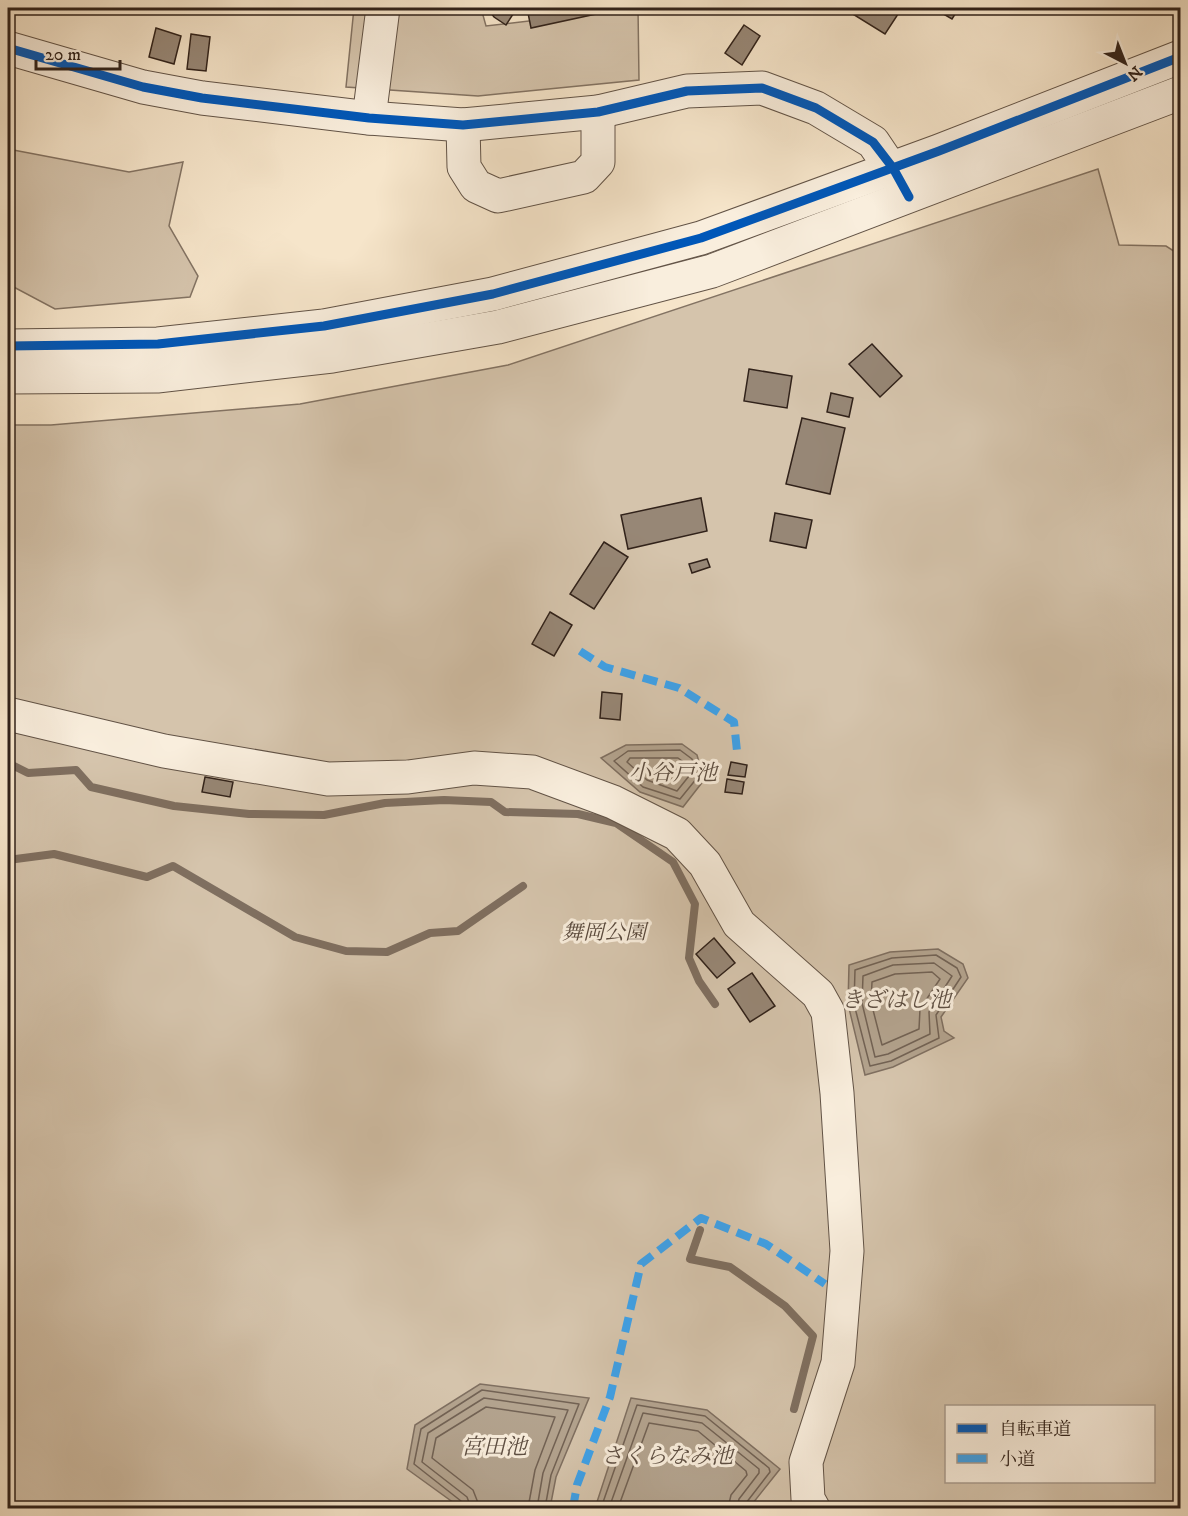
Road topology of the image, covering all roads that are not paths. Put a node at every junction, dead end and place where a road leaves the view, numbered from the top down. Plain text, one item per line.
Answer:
1 (384, 8) edge
2 (8, 48) edge
3 (1180, 57) edge
4 (1180, 93) edge
5 (598, 112) junction
6 (369, 118) junction
7 (463, 125) junction
8 (893, 168) junction
9 (909, 197) junction
10 (8, 346) edge
11 (8, 378) edge
12 (8, 714) edge
13 (813, 1509) edge

1 - 6 street
2 - 6 street
3 - 8 street
4 - 9 street
5 - 7 street
5 - 7 street
5 - 8 street
6 - 7 street
8 - 9 street
8 - 10 street
9 - 11 street
12 - 13 street

